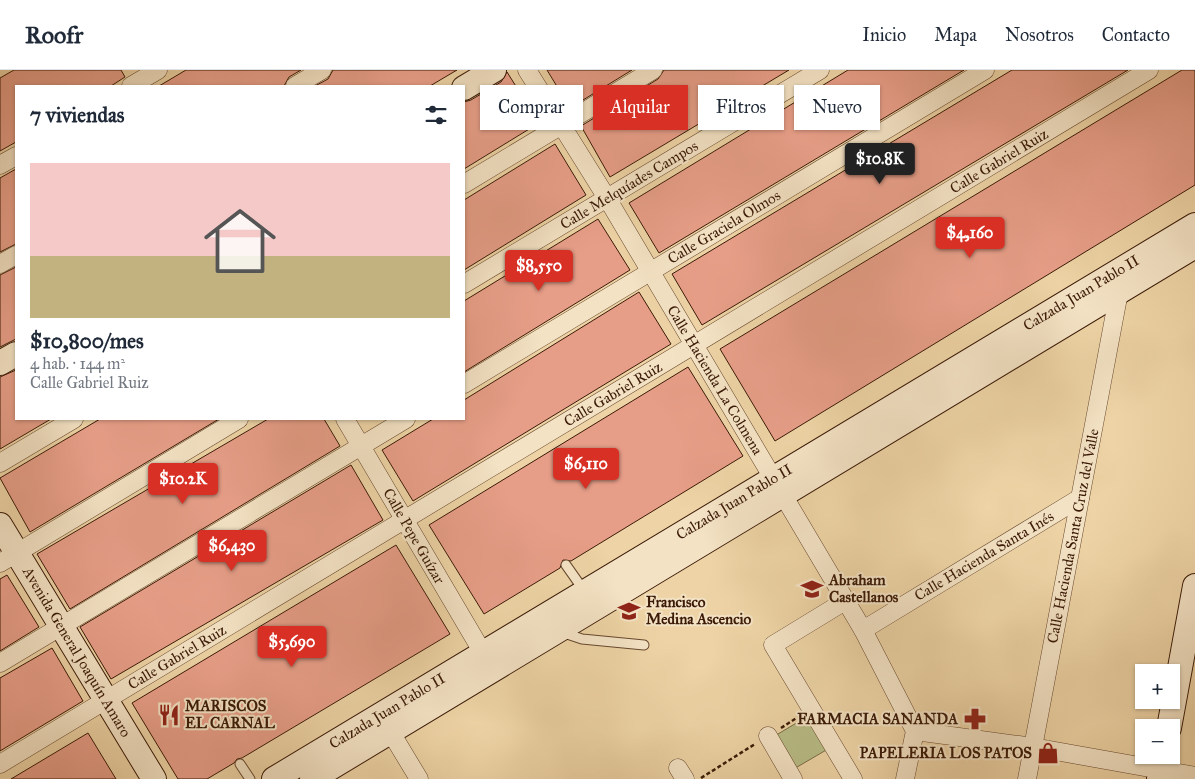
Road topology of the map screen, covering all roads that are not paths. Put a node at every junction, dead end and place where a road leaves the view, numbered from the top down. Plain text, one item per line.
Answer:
1 (322, 70) edge
2 (494, 70) edge
3 (528, 70) edge
4 (653, 70) edge
5 (820, 70) edge
6 (985, 70) edge
7 (1150, 70) edge
8 (297, 85) edge
9 (537, 85) edge
10 (465, 87) edge
11 (583, 112) edge
12 (552, 130) edge
13 (566, 130) edge
14 (15, 157) edge
15 (0, 165) edge
16 (465, 183) edge
17 (607, 198) junction
18 (1195, 225) edge
19 (1195, 246) edge
20 (15, 255) edge
21 (0, 264) edge
22 (651, 271) junction
23 (465, 283) edge
24 (1119, 292) junction
25 (694, 345) junction
26 (15, 355) edge
27 (0, 363) edge
28 (465, 383) edge
29 (72, 420) edge
30 (238, 420) edge
31 (346, 420) edge
32 (404, 420) edge
33 (361, 446) junction
34 (0, 463) edge
35 (778, 487) junction
36 (1080, 498) junction
37 (404, 520) junction
38 (0, 525) edge
39 (8, 558) edge
40 (566, 565) dead end
41 (1195, 586) edge
42 (585, 592) junction
43 (845, 601) junction
44 (61, 626) junction
45 (558, 630) junction
46 (862, 630) junction
47 (644, 645) dead end
48 (483, 653) junction
49 (0, 663) edge
50 (106, 700) junction
51 (1171, 719) edge
52 (390, 731) junction
53 (915, 731) junction
54 (768, 736) dead end
55 (1033, 747) junction
56 (0, 764) edge
57 (240, 764) dead end
58 (1161, 768) edge
59 (1195, 776) edge
60 (315, 778) edge
61 (154, 779) edge
62 (250, 779) edge
63 (274, 779) edge
64 (419, 779) edge
65 (793, 779) edge
66 (854, 779) edge
67 (905, 779) edge
68 (1027, 779) edge

1 - 8 street
2 - 10 main road
3 - 9 street, Calle Hacienda La Colmena
4 - 11 street
5 - 17 street, Calle Melquíades Campos
6 - 22 street, Calle Graciela Olmos
7 - 25 street, Calle Gabriel Ruiz
12 - 16 street
13 - 17 street, Calle Hacienda La Colmena
14 - 15 street
17 - 22 street, Calle Hacienda La Colmena
17 - 23 street, Calle Melquíades Campos
18 - 35 main road, Calzada Juan Pablo II
19 - 24 main road, Calzada Juan Pablo II
20 - 21 street
22 - 25 street, Calle Hacienda La Colmena
22 - 28 street, Calle Graciela Olmos
24 - 35 main road, Calzada Juan Pablo II
24 - 36 street, Calle Hacienda Santa Cruz del Valle
25 - 35 street, Calle Hacienda La Colmena
25 - 37 street, Calle Gabriel Ruiz
26 - 27 main road
29 - 34 street
30 - 39 street
31 - 33 street, Calle Pepe Guízar
32 - 33 street
33 - 37 street, Calle Pepe Guízar
33 - 44 street
35 - 42 main road, Calzada Juan Pablo II
35 - 43 street, Calle Hacienda La Colmena
35 - 45 main road, Calzada Juan Pablo II
36 - 46 street, Calle Hacienda Santa Inés
36 - 55 street, Calle Hacienda Santa Cruz del Valle
37 - 48 street, Calle Pepe Guízar
37 - 50 street, Calle Gabriel Ruiz
38 - 39 main road, Avenida General Joaquín Amaro
39 - 44 main road, Avenida General Joaquín Amaro
40 - 42 lane
41 - 51 main road
42 - 48 main road, Calzada Juan Pablo II
43 - 46 street, Calle Hacienda La Colmena
43 - 66 street
44 - 49 street
44 - 50 main road, Avenida General Joaquín Amaro
45 - 47 lane
45 - 52 main road, Calzada Juan Pablo II
46 - 53 street, Calle Hacienda La Colmena
48 - 63 main road, Calzada Juan Pablo II
50 - 56 street, Calle Gabriel Ruiz
50 - 61 main road, Avenida General Joaquín Amaro
52 - 60 main road, Calzada Juan Pablo II
52 - 64 street
53 - 55 street
53 - 67 street
54 - 65 street
55 - 58 street
55 - 68 street, Calle Hacienda Santa Cruz del Valle
57 - 62 lane
58 - 59 street

